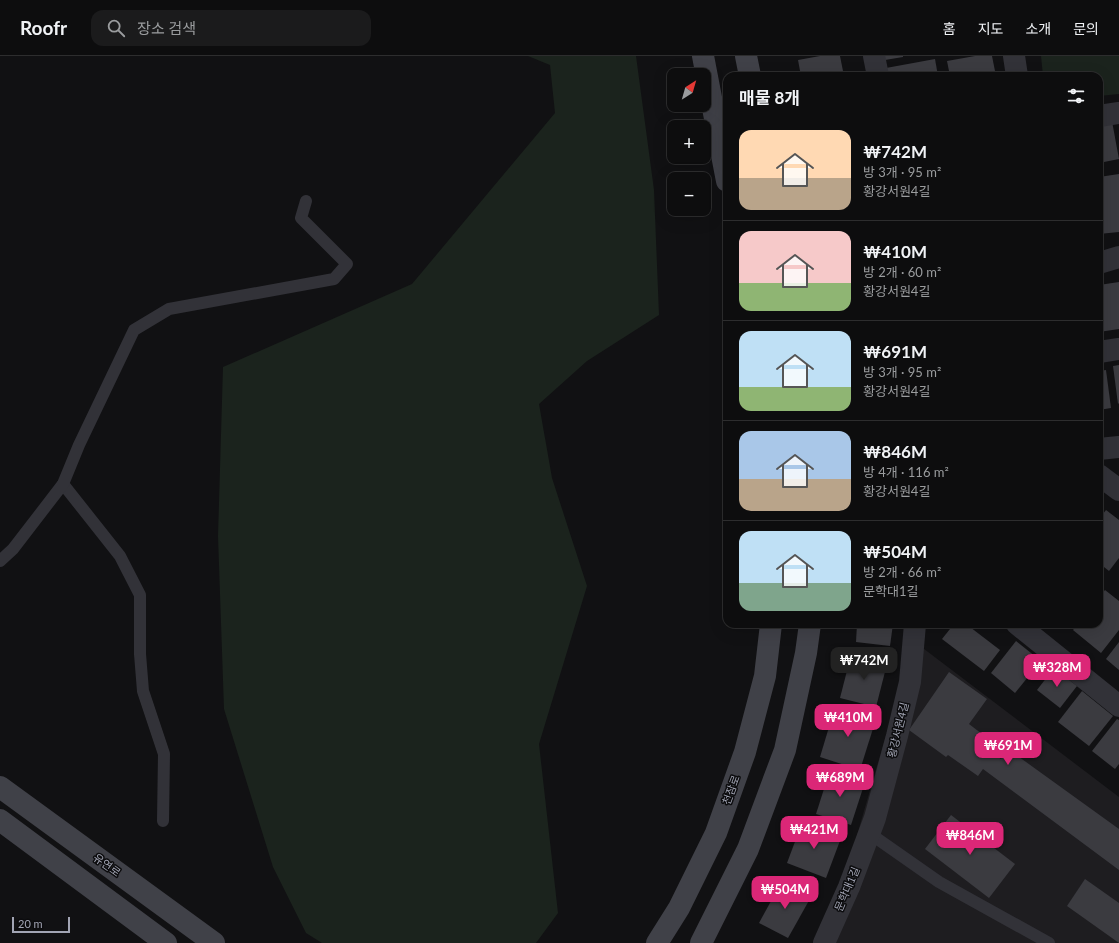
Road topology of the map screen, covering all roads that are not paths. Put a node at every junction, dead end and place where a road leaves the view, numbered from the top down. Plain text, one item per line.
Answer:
1 (703, 56) edge
2 (746, 56) edge
3 (874, 56) edge
4 (1014, 56) edge
5 (749, 72) edge
6 (877, 72) edge
7 (1016, 72) edge
8 (1119, 113) edge
9 (1103, 115) edge
10 (723, 160) edge
11 (306, 201) dead end
12 (1119, 257) edge
13 (1103, 262) edge
14 (1119, 349) edge
15 (1103, 351) edge
16 (1119, 447) edge
17 (1103, 449) edge
18 (1103, 478) edge
19 (63, 484) junction
20 (1119, 490) edge
21 (0, 561) edge
22 (771, 628) edge
23 (809, 628) edge
24 (914, 628) edge
25 (1022, 628) edge
26 (1119, 706) edge
27 (0, 787) edge
28 (0, 820) edge
29 (163, 820) dead end
30 (869, 833) junction
31 (166, 943) edge
32 (214, 943) edge
33 (657, 943) edge
34 (701, 943) edge
35 (824, 943) edge
36 (1049, 943) edge

1 - 10 street
2 - 5 street
3 - 6 street
4 - 7 street
8 - 9 street
11 - 19 lane
12 - 13 street
14 - 15 street
16 - 17 street
18 - 20 street
19 - 21 lane
19 - 29 lane
22 - 33 street, 천잠로
23 - 34 street
24 - 30 street, 황강서원4길
25 - 26 street
27 - 32 street, 유연로
28 - 31 street
30 - 35 street, 문학대1길
30 - 36 lane

